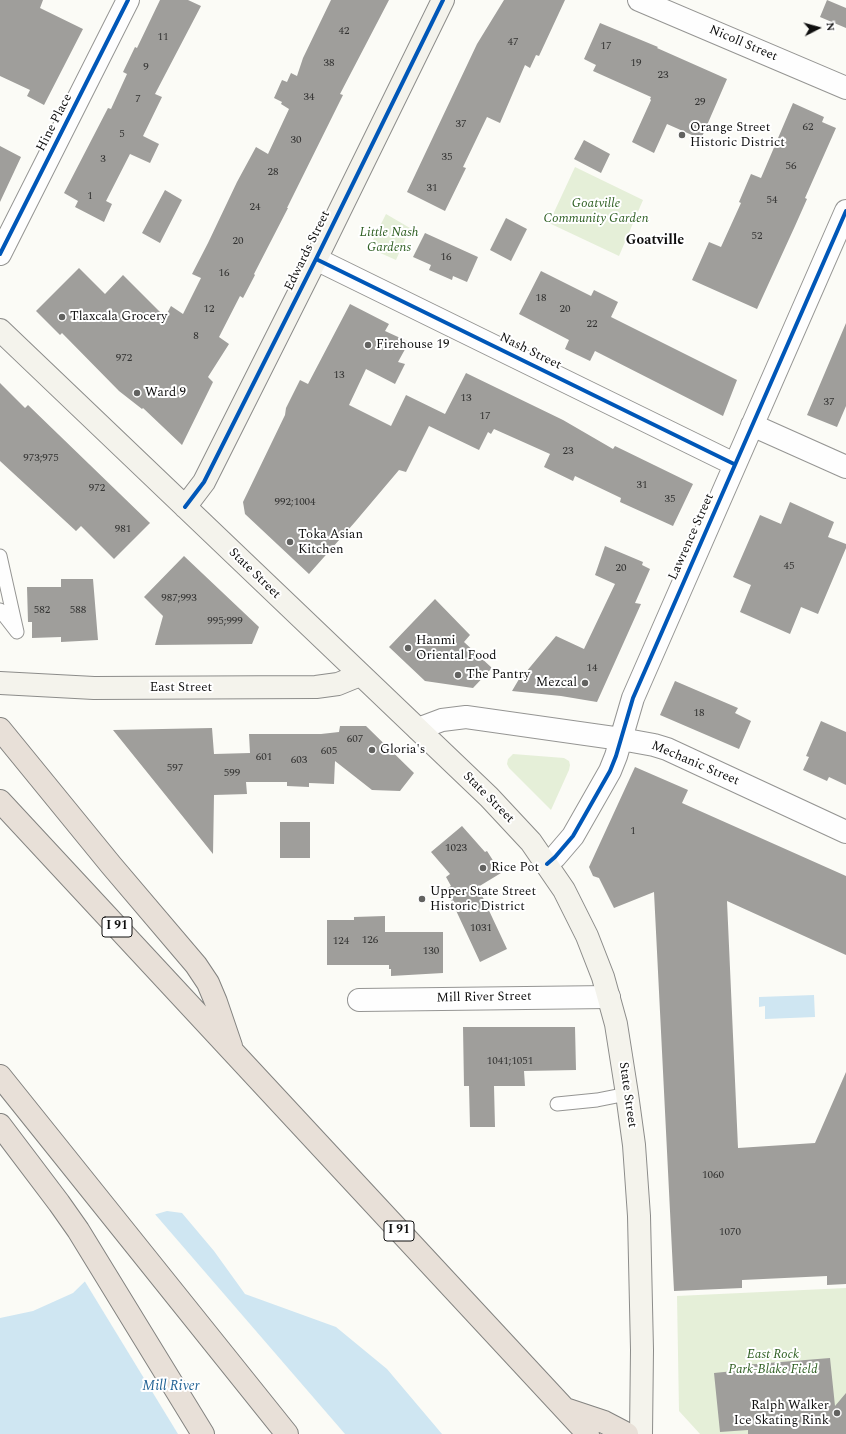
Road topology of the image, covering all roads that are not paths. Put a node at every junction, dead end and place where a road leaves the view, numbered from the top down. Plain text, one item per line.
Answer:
1 (128, 0) edge
2 (443, 0) edge
3 (639, 0) edge
4 (846, 88) edge
5 (846, 211) edge
6 (0, 254) edge
7 (316, 258) junction
8 (0, 330) edge
9 (752, 425) junction
10 (734, 464) junction
11 (846, 467) edge
12 (185, 507) junction
13 (0, 556) edge
14 (0, 610) edge
15 (360, 675) junction
16 (0, 683) edge
17 (0, 729) edge
18 (418, 729) junction
19 (621, 738) junction
20 (0, 801) edge
21 (846, 832) edge
22 (547, 864) junction
23 (609, 997) junction
24 (359, 1000) dead end
25 (233, 1052) junction
26 (0, 1076) edge
27 (627, 1094) junction
28 (557, 1104) dead end
29 (0, 1125) edge
30 (590, 1426) edge
31 (203, 1434) edge
32 (287, 1434) edge
33 (627, 1434) edge
34 (641, 1434) edge

1 - 6 street, Hine Place
2 - 7 main road, Edwards Street
3 - 4 street, Nicoll Street
5 - 9 street, Lawrence Street
7 - 10 street, Nash Street
7 - 12 main road, Edwards Street
8 - 12 main road, State Street
9 - 10 street, Lawrence Street
9 - 11 street
10 - 19 street, Lawrence Street
12 - 15 main road, State Street
13 - 14 lane
15 - 16 main road, East Street
15 - 18 main road, State Street
17 - 25 highway
18 - 19 street, Mechanic Street
18 - 22 main road, State Street
19 - 21 street, Mechanic Street
19 - 22 street, Lawrence Street
20 - 25 highway, I 91
22 - 23 main road, State Street
23 - 24 street, Mill River Street
23 - 27 main road, State Street
25 - 30 highway, I 91
26 - 32 highway
27 - 28 lane
27 - 34 main road, State Street
29 - 31 highway
30 - 33 highway

